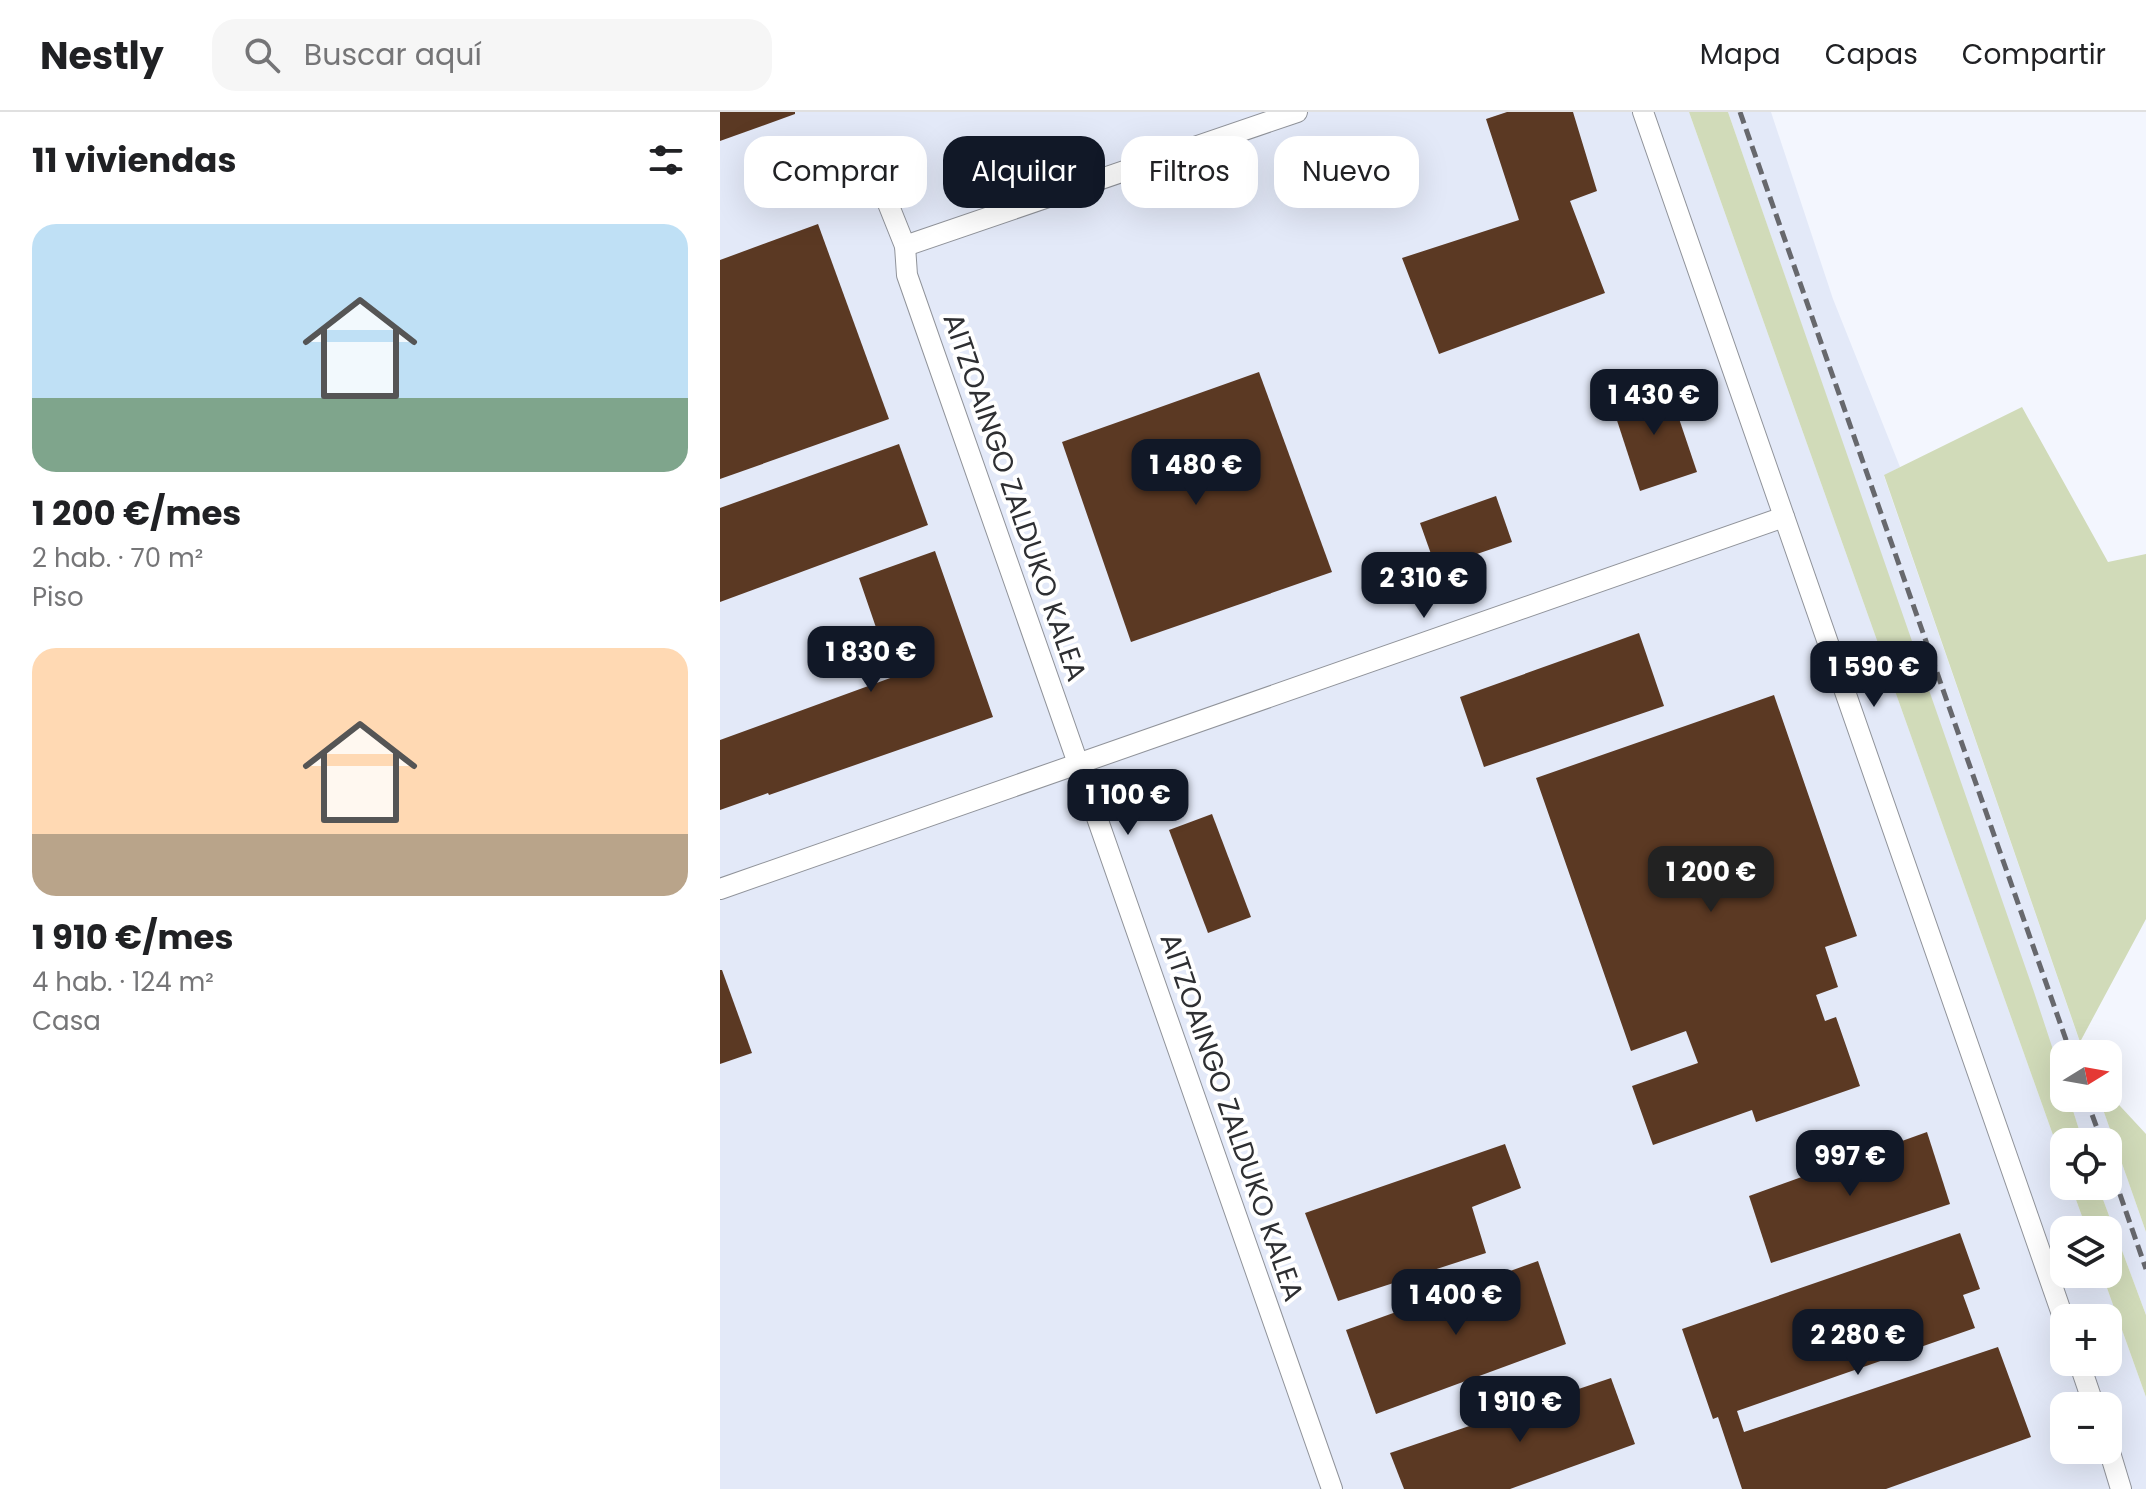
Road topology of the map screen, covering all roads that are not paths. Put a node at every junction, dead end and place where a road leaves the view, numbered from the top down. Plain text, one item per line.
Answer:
1 (1297, 112) edge
2 (1643, 112) edge
3 (890, 208) edge
4 (905, 246) junction
5 (1784, 517) junction
6 (1079, 764) junction
7 (720, 889) edge
8 (2058, 1304) edge
9 (2113, 1464) edge
10 (1332, 1489) edge
11 (2121, 1489) edge

1 - 4 street
2 - 5 street
3 - 4 street, AITZOAINGO ZALDUKO KALEA
4 - 6 street, AITZOAINGO ZALDUKO KALEA
5 - 6 street
5 - 8 street
6 - 7 street
6 - 10 street, AITZOAINGO ZALDUKO KALEA
9 - 11 street

